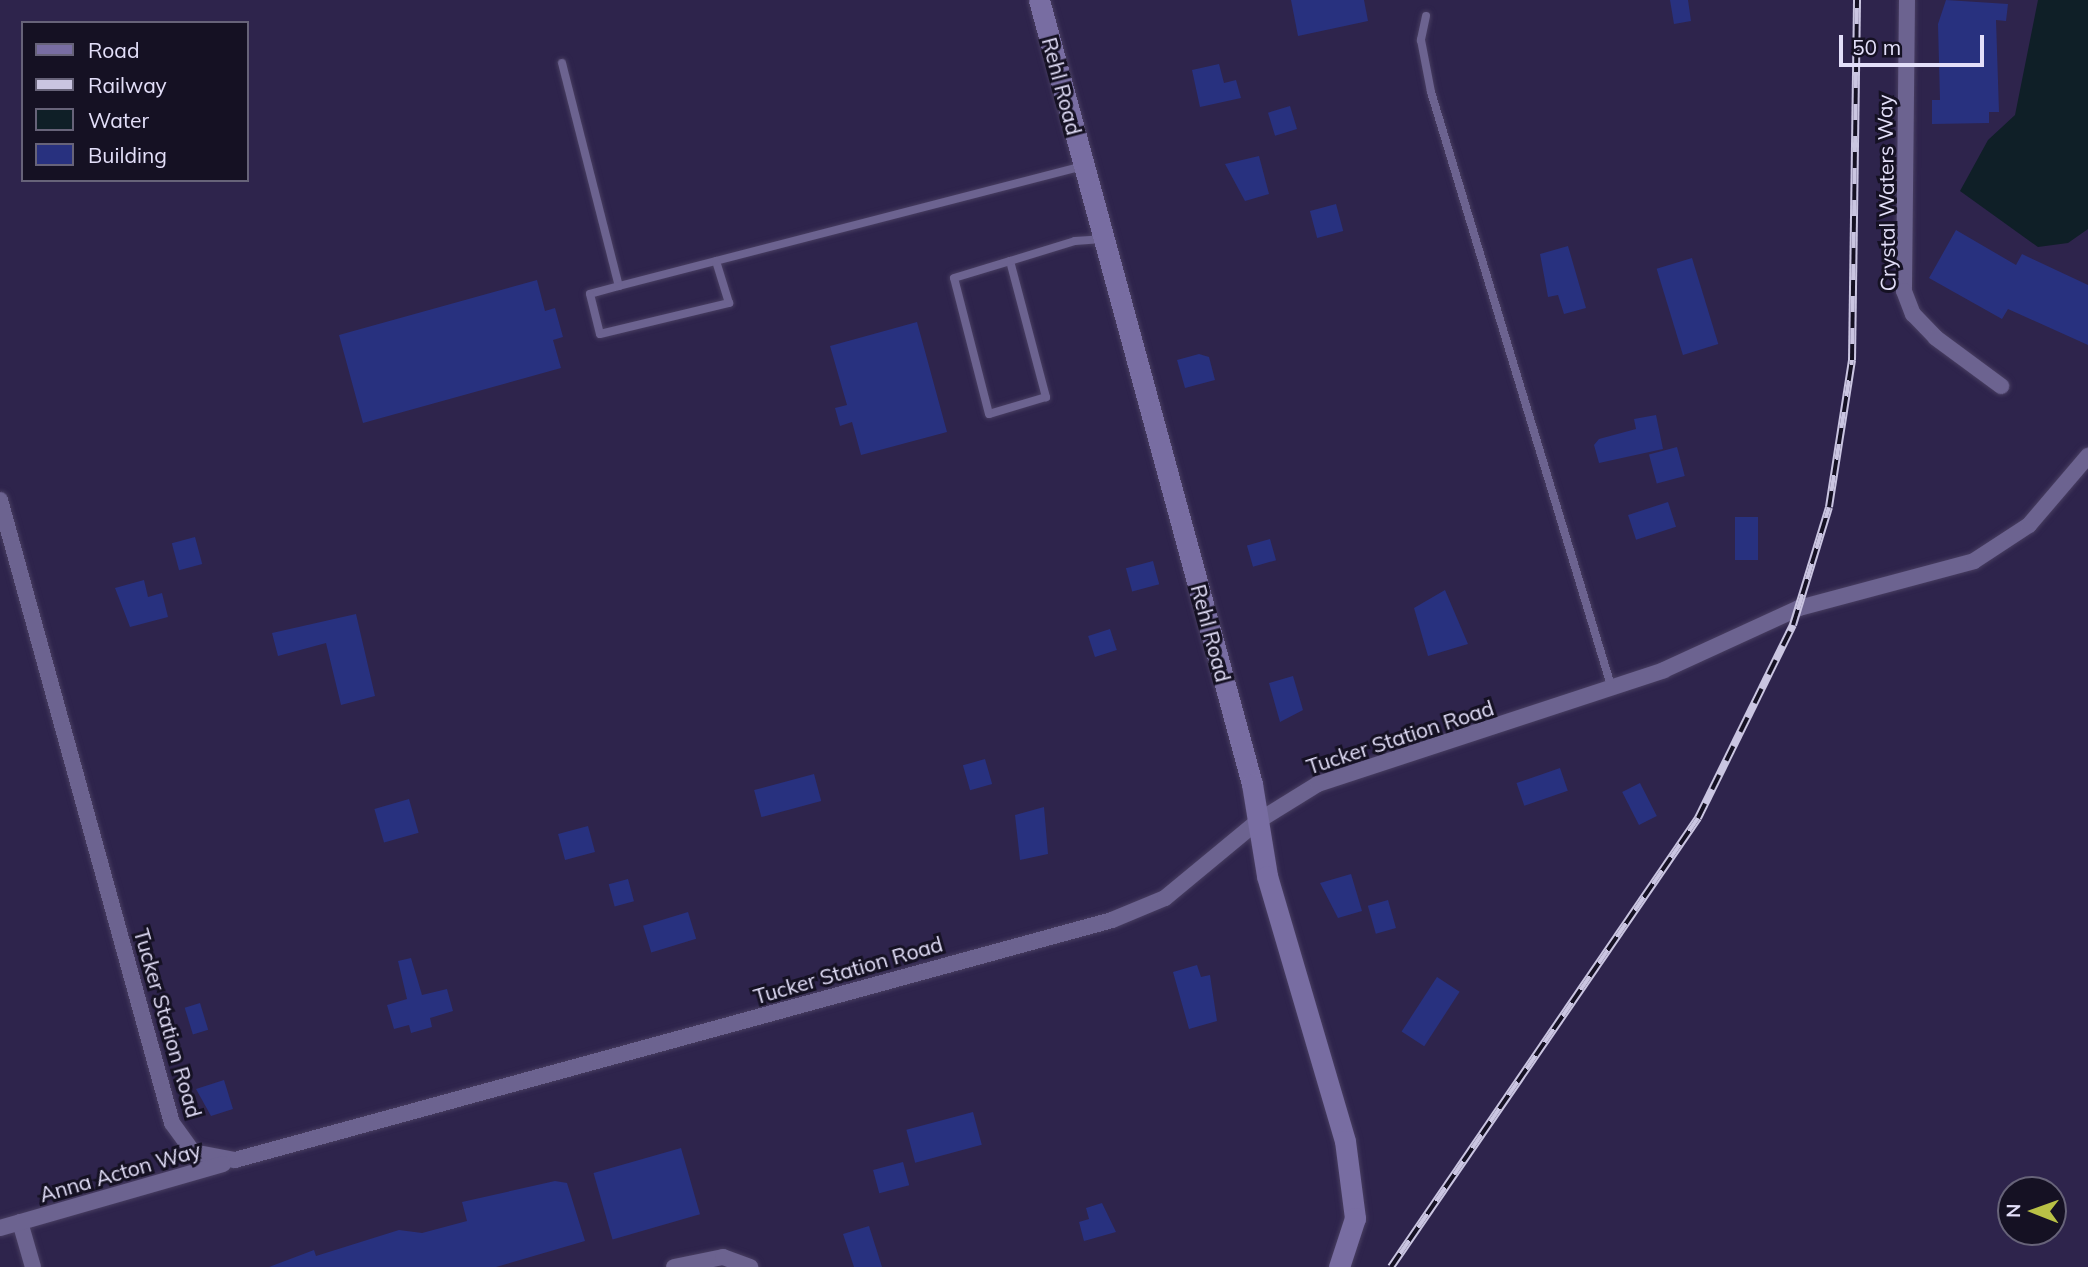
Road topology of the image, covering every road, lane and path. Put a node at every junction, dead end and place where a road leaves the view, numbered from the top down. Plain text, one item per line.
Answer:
1 (1039, 0) edge
2 (1907, 0) edge
3 (1426, 16) dead end
4 (562, 63) dead end
5 (1084, 165) junction
6 (1105, 239) junction
7 (716, 261) junction
8 (1010, 261) junction
9 (620, 286) junction
10 (2001, 386) dead end
11 (2088, 456) edge
12 (0, 500) edge
13 (1612, 689) junction
14 (1258, 821) junction
15 (235, 1160) junction
16 (20, 1222) junction
17 (0, 1228) edge
18 (33, 1267) edge
19 (674, 1267) edge
20 (750, 1267) edge
21 (1339, 1267) edge

1 - 5 street, Rehl Road
2 - 10 street, Crystal Waters Way
3 - 13 lane
4 - 9 lane
5 - 6 street, Rehl Road
5 - 7 lane
6 - 8 lane
6 - 14 street, Rehl Road
7 - 9 lane
7 - 9 lane
8 - 8 lane
11 - 13 street, Tucker Station Road
12 - 15 street, Tucker Station Road
13 - 14 street, Tucker Station Road
14 - 15 street, Tucker Station Road
14 - 21 street, Rehl Road
15 - 16 street, Anna Acton Way
16 - 17 street
16 - 18 street, Anna Acton Way
19 - 20 street

